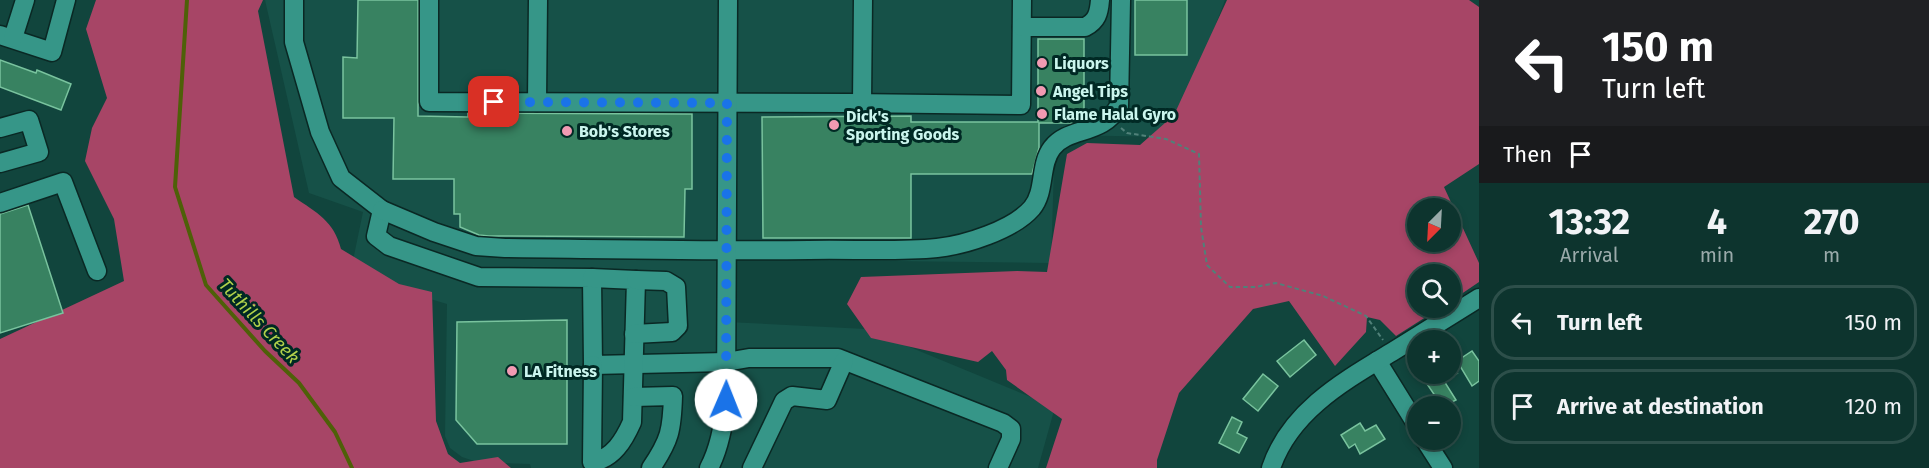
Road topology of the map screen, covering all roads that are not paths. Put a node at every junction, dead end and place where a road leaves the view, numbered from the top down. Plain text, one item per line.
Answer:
1 (26, 0) edge
2 (66, 0) edge
3 (294, 0) edge
4 (429, 0) edge
5 (538, 0) edge
6 (728, 0) edge
7 (863, 0) edge
8 (1022, 0) edge
9 (1100, 0) edge
10 (1121, 0) edge
11 (1022, 27) junction
12 (7, 36) edge
13 (537, 102) junction
14 (727, 103) junction
15 (862, 103) junction
16 (0, 128) edge
17 (0, 163) edge
18 (0, 170) edge
19 (0, 177) edge
20 (0, 203) edge
21 (382, 210) junction
22 (727, 250) junction
23 (97, 271) dead end
24 (592, 278) junction
25 (636, 280) junction
26 (1479, 298) edge
27 (634, 334) junction
28 (843, 361) junction
29 (1377, 361) junction
30 (726, 362) junction
31 (634, 364) junction
32 (593, 365) junction
33 (633, 397) junction
34 (1407, 409) edge
35 (1431, 450) edge
36 (586, 465) edge
37 (651, 468) edge
38 (709, 468) edge
39 (753, 468) edge
40 (998, 468) edge
41 (1271, 468) edge
42 (1443, 468) edge

1 - 12 street
2 - 12 street
3 - 21 street
4 - 13 street
5 - 13 street
6 - 14 street
7 - 15 street
8 - 11 street
9 - 11 street
10 - 22 street
11 - 15 street
13 - 14 street
14 - 15 street
14 - 22 street
16 - 17 street
18 - 19 street
20 - 23 street
21 - 22 street
21 - 24 street
22 - 30 street
24 - 25 street
24 - 32 street
25 - 27 street
25 - 27 street
26 - 29 street
27 - 31 street
28 - 30 street
28 - 39 street
28 - 40 street
29 - 34 street
29 - 41 street
30 - 31 street
30 - 38 street
31 - 32 street
31 - 33 street
32 - 36 street
33 - 36 street
33 - 37 street
35 - 42 street

